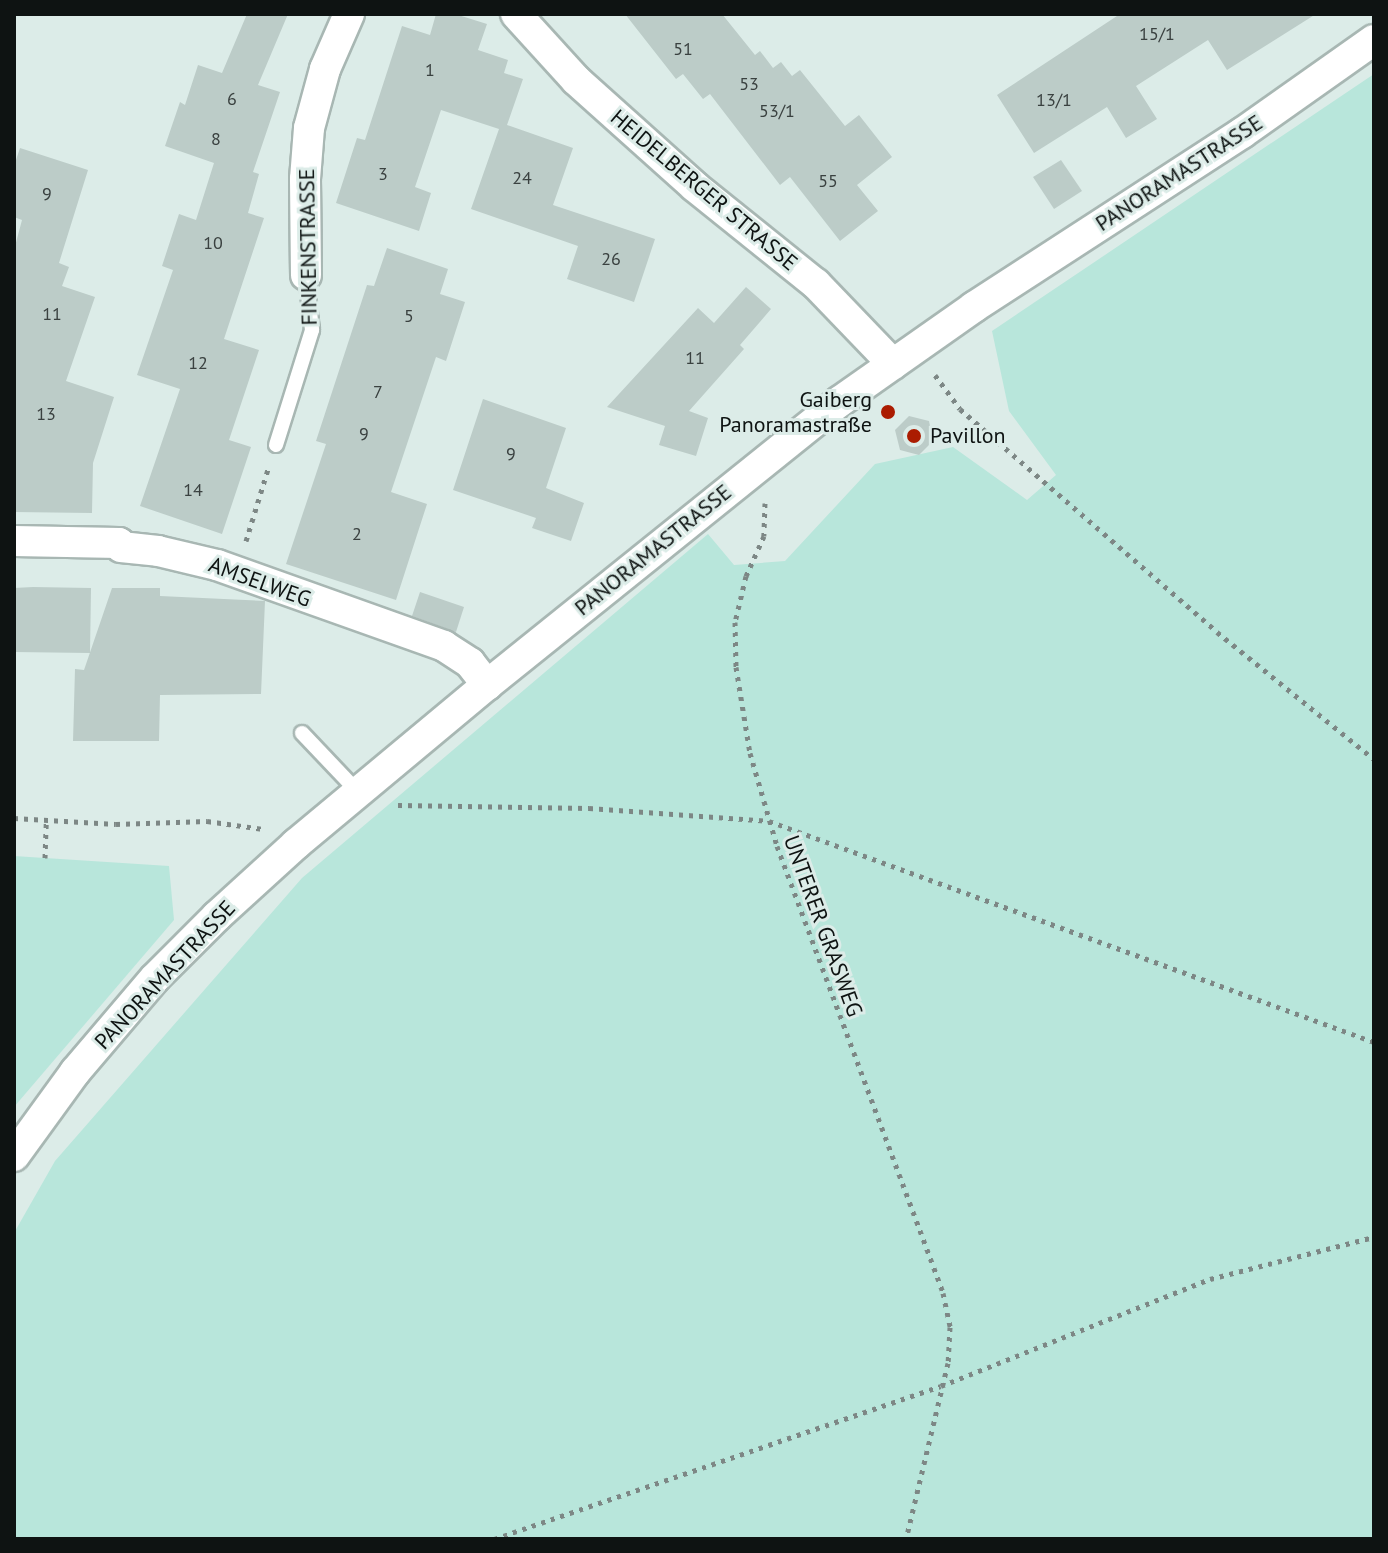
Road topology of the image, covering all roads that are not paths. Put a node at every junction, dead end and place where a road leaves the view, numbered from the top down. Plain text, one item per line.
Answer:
1 (349, 14) edge
2 (516, 14) edge
3 (1374, 40) edge
4 (306, 275) joint
5 (905, 356) junction
6 (276, 445) road end
7 (14, 541) edge
8 (487, 685) junction
9 (302, 733) dead end
10 (352, 799) junction
11 (14, 1156) edge

1 - 4 street, FINKENSTRASSE
2 - 5 street, HEIDELBERGER STRASSE
3 - 5 street, PANORAMASTRASSE
4 - 6 lane, FINKENSTRASSE
5 - 8 street, PANORAMASTRASSE
7 - 8 street, AMSELWEG
8 - 10 street, PANORAMASTRASSE
9 - 10 lane
10 - 11 street, PANORAMASTRASSE

